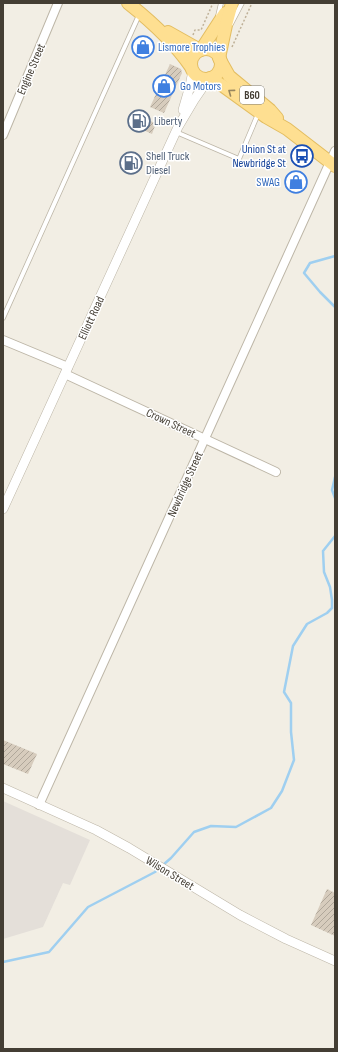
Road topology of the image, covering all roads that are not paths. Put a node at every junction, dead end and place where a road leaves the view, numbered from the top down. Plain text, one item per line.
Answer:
1 (58, 3) edge
2 (128, 3) edge
3 (221, 3) edge
4 (231, 3) edge
5 (242, 3) edge
6 (140, 13) junction
7 (152, 22) junction
8 (215, 28) junction
9 (227, 45) junction
10 (200, 50) junction
11 (219, 59) junction
12 (192, 69) junction
13 (209, 78) junction
14 (259, 112) junction
15 (177, 129) junction
16 (287, 129) junction
17 (3, 135) edge
18 (333, 160) edge
19 (3, 318) edge
20 (3, 340) edge
21 (67, 370) junction
22 (205, 439) junction
23 (276, 472) dead end
24 (3, 509) edge
25 (3, 788) edge
26 (39, 804) junction
27 (335, 962) edge

1 - 17 street, Engine Street
2 - 6 main road
3 - 8 lane
4 - 8 main road
4 - 9 main road
5 - 9 lane
6 - 7 main road
6 - 19 lane
7 - 10 main road
7 - 12 main road
8 - 10 main road
9 - 11 main road
10 - 11 main road
10 - 12 main road
11 - 13 main road
11 - 16 main road, B60
12 - 13 main road, B60
12 - 15 street, Elliott Road
14 -> 13 main road, B60
13 - 15 street, Elliott Road
14 - 15 lane
14 - 16 main road, B60
15 - 21 street, Elliott Road
16 - 18 main road, B60
18 - 22 street, Newbridge Street
20 - 21 street, Crown Street
21 - 22 street, Crown Street
21 - 24 street, Elliott Road
22 - 23 street, Crown Street
22 - 26 street, Newbridge Street
25 - 26 street, Wilson Street
26 - 27 street, Wilson Street

